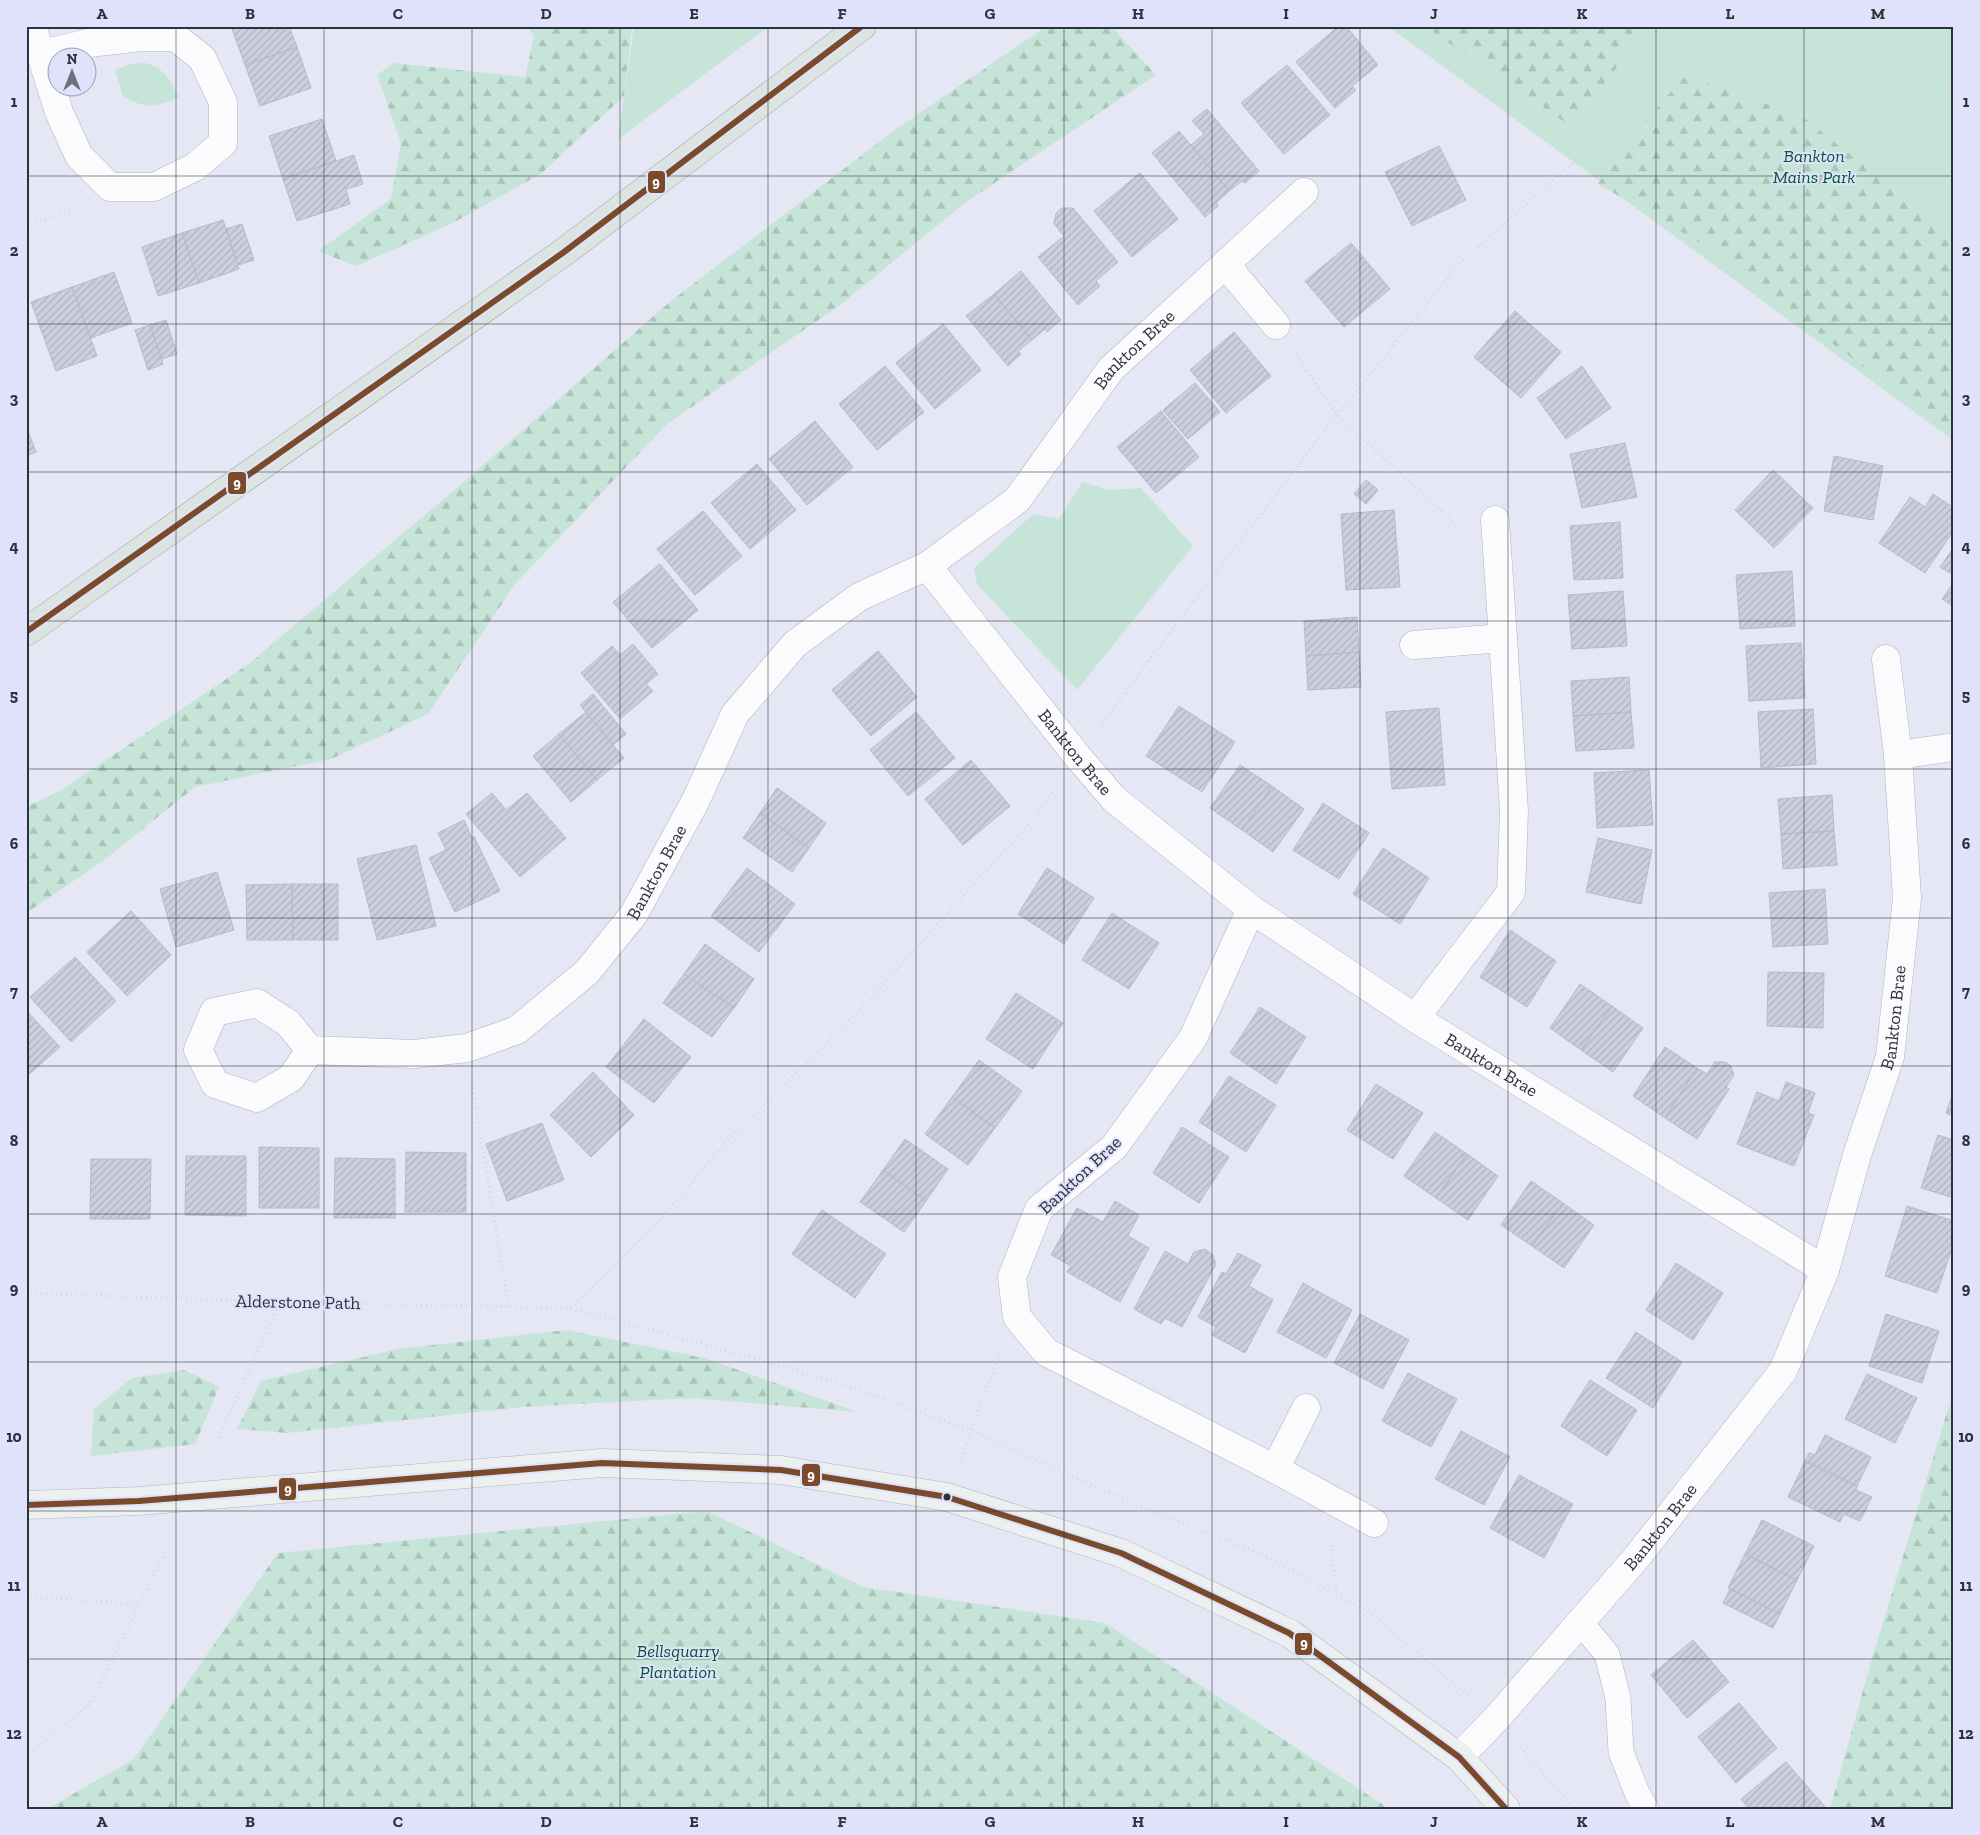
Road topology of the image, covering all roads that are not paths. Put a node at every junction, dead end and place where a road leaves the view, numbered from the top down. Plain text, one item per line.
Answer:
1 (32, 26) edge
2 (862, 26) edge
3 (42, 54) junction
4 (1304, 192) dead end
5 (1225, 264) junction
6 (1276, 325) road end
7 (1495, 520) dead end
8 (927, 566) junction
9 (26, 632) edge
10 (1503, 638) junction
11 (1414, 645) dead end
12 (1886, 659) dead end
13 (1954, 747) edge
14 (1898, 755) junction
15 (1251, 908) junction
16 (1415, 1018) junction
17 (310, 1050) dead end
18 (1825, 1270) junction
19 (1306, 1408) dead end
20 (1275, 1469) junction
21 (26, 1505) edge
22 (1374, 1523) dead end
23 (1580, 1622) junction
24 (1459, 1757) junction
25 (1506, 1809) edge
26 (1646, 1809) edge

1 - 3 street
2 - 9 main road
3 - 3 street
4 - 5 street, Bankton Brae
5 - 6 street
5 - 8 street, Bankton Brae
7 - 10 street
8 - 15 street, Bankton Brae
8 - 17 street, Bankton Brae
10 - 11 street
10 - 16 street
12 - 14 street, Bankton Brae
13 - 14 street
14 - 18 street, Bankton Brae
15 - 16 street, Bankton Brae
15 - 20 street, Bankton Brae
16 - 18 street, Bankton Brae
18 - 23 street, Bankton Brae
19 - 20 street
20 - 22 street, Bankton Brae
21 - 24 street
23 - 24 street, Bankton Brae
23 - 26 lane
24 - 25 street

